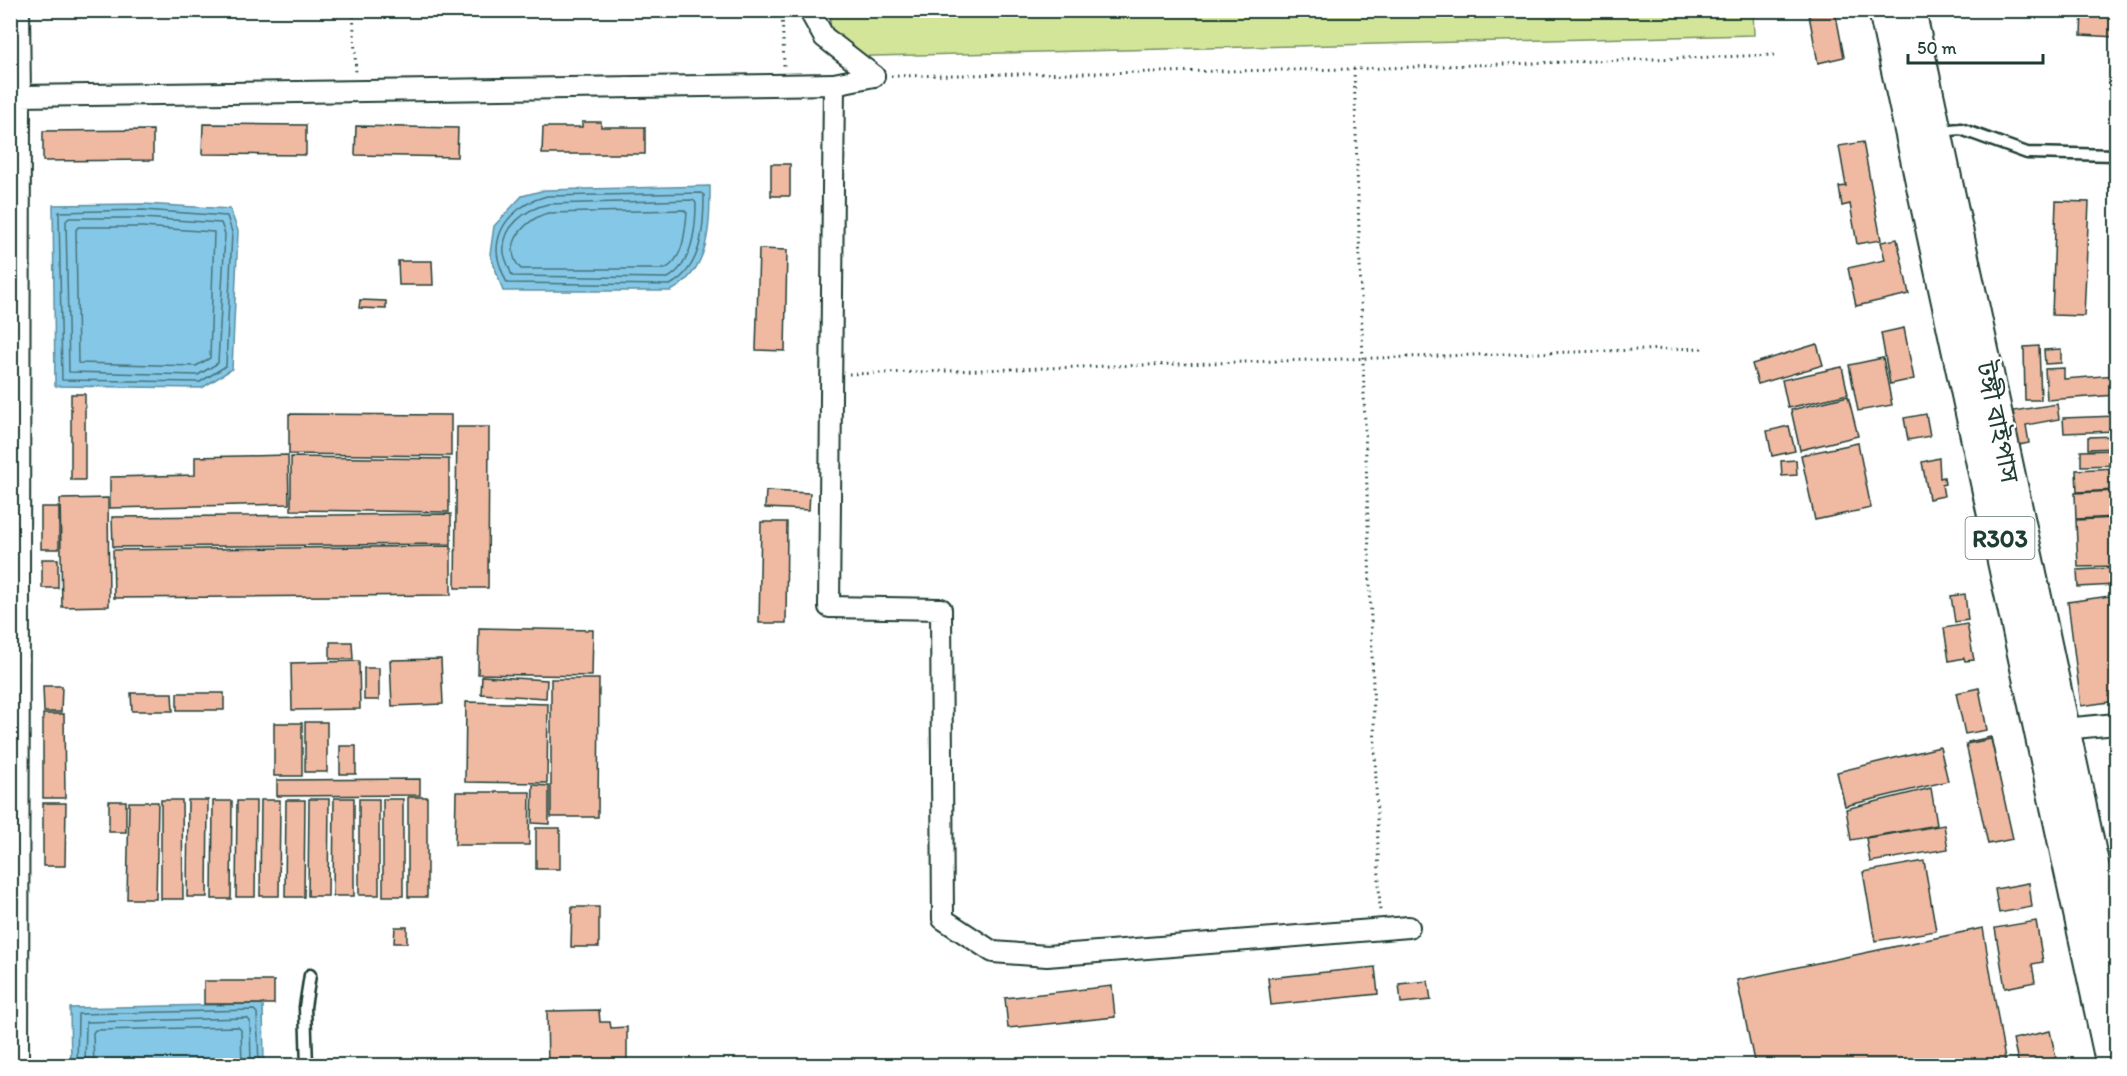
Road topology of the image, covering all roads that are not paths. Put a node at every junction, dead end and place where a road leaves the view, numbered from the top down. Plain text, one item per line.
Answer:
1 (19, 10) edge
2 (809, 10) edge
3 (1885, 10) edge
4 (1909, 10) edge
5 (834, 84) junction
6 (20, 96) junction
7 (1935, 131) junction
8 (2116, 155) edge
9 (2116, 724) edge
10 (2064, 729) junction
11 (1409, 927) dead end
12 (310, 975) dead end
13 (2116, 975) edge
14 (18, 1065) edge
15 (307, 1065) edge
16 (2114, 1065) edge

1 - 6 street
2 - 5 street
3 - 16 main road, R303
4 - 7 main road, টঙ্গী বাইপাস / R303
5 - 6 street
5 - 11 street
6 - 14 street
7 - 8 lane
7 - 10 main road, টঙ্গী বাইপাস / R303
9 - 10 street
10 - 13 main road, টঙ্গী বাইপাস / R303
12 - 15 lane

